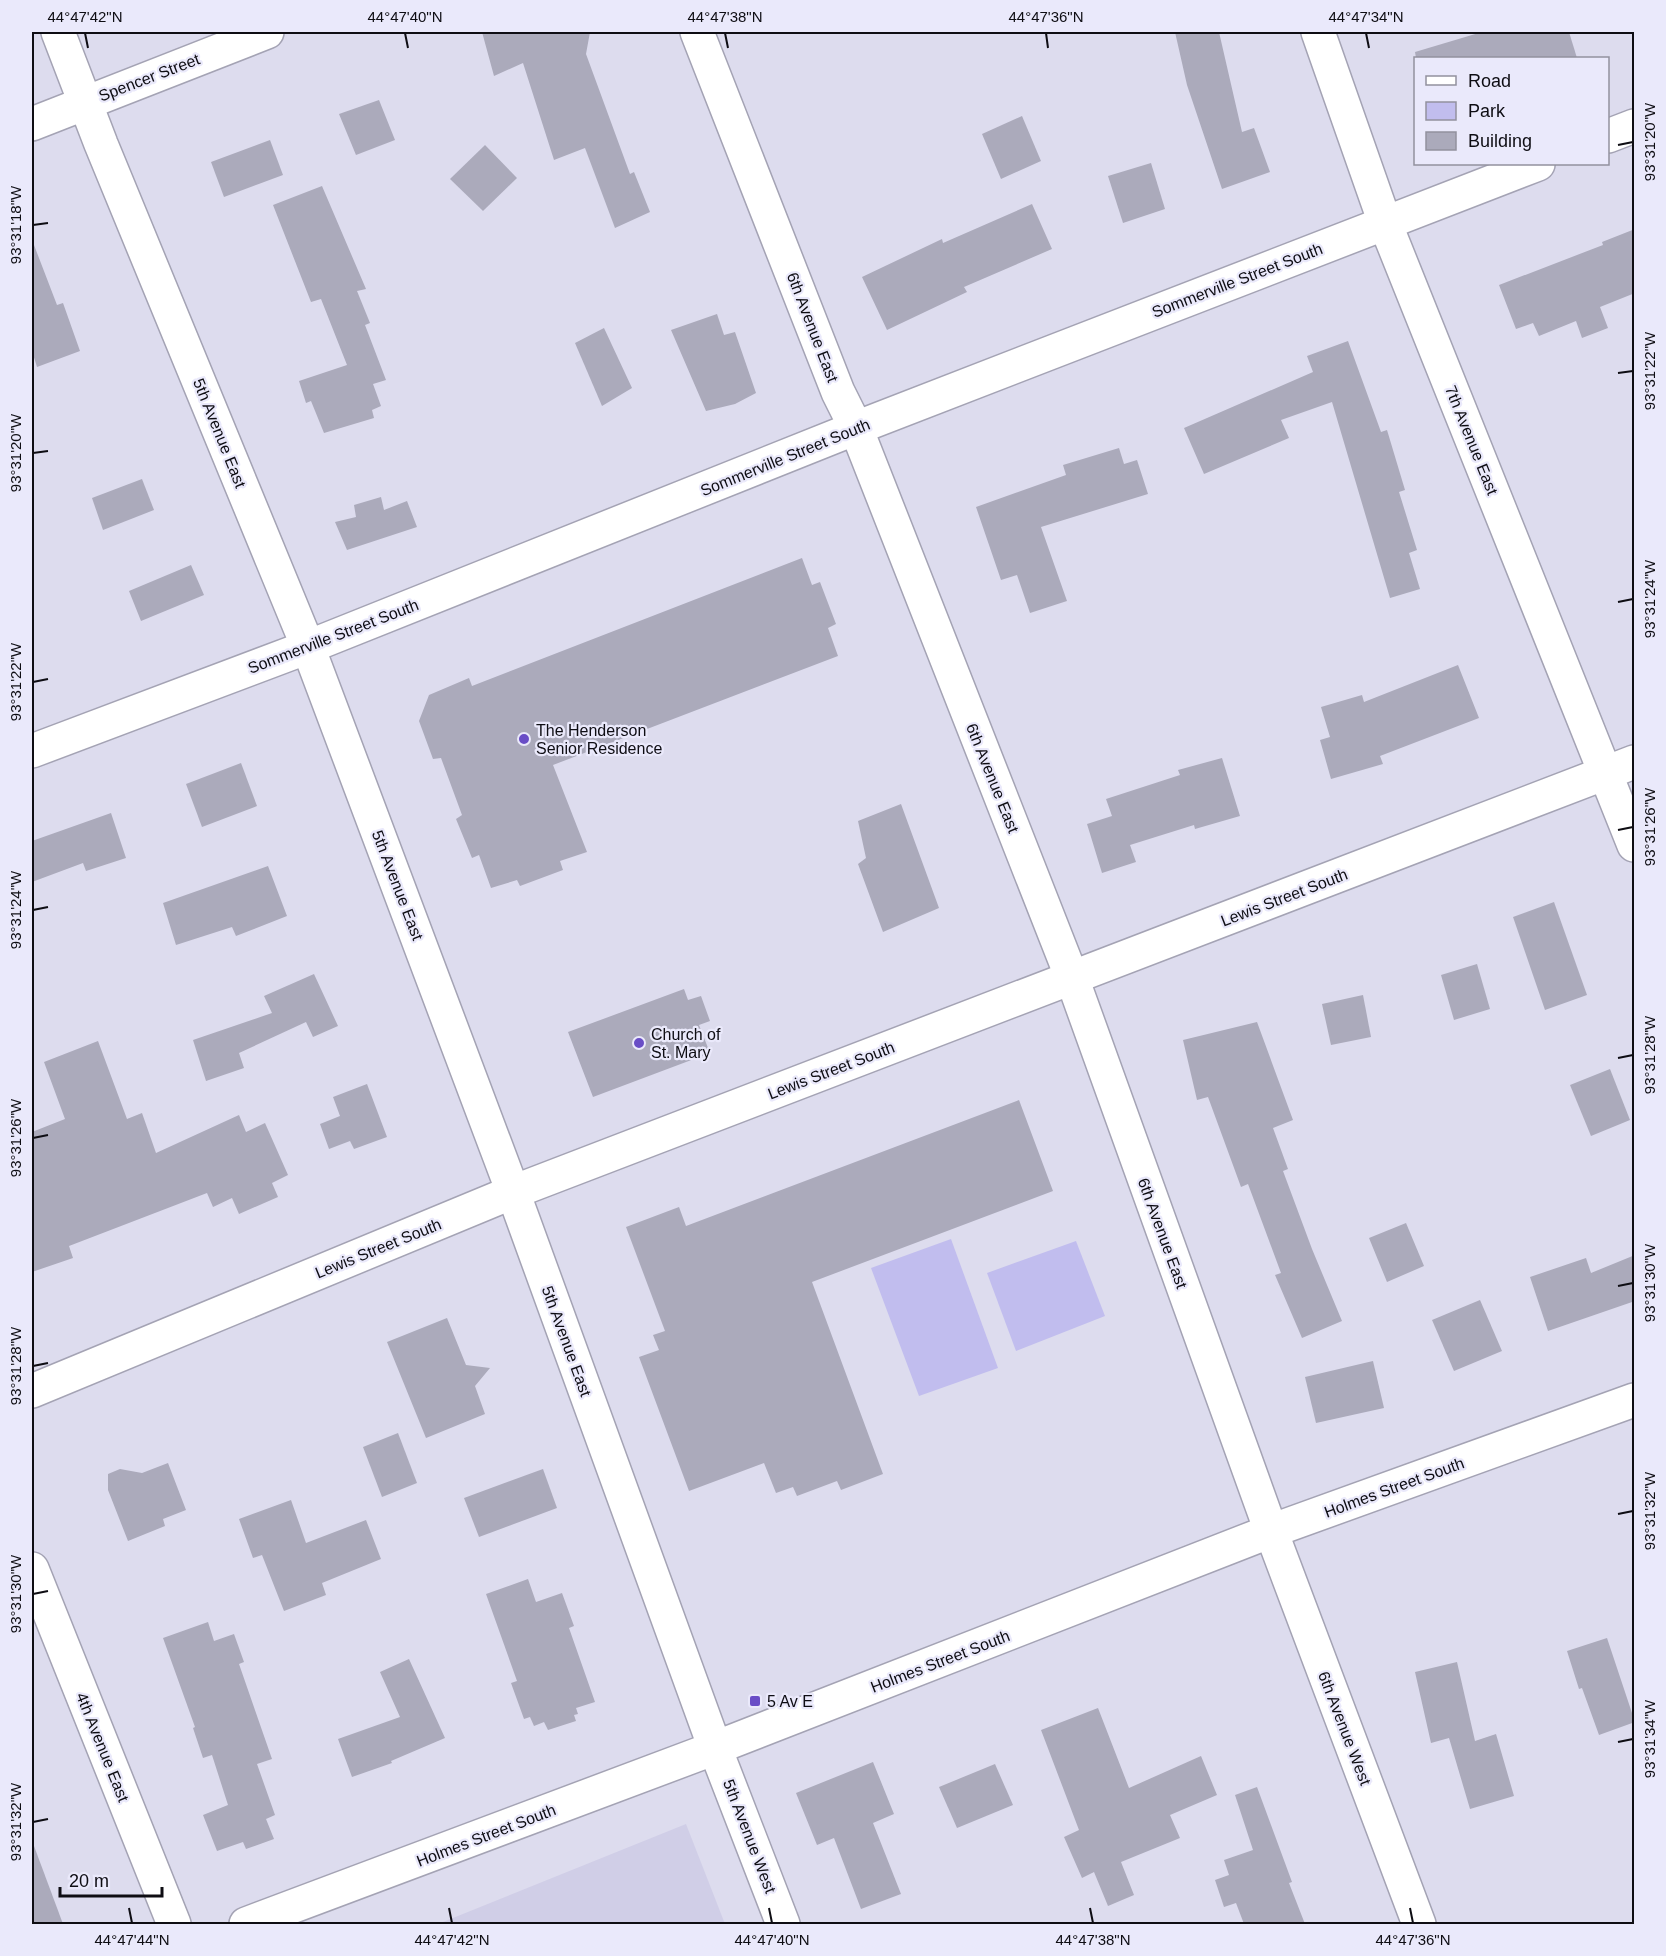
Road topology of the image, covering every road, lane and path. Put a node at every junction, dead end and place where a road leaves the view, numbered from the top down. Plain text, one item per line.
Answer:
1 (58, 32) edge
2 (267, 32) edge
3 (697, 32) edge
4 (1318, 32) edge
5 (84, 102) junction
6 (32, 124) edge
7 (1635, 126) edge
8 (1609, 136) edge
9 (1535, 165) edge
10 (1385, 223) junction
11 (856, 428) junction
12 (308, 647) junction
13 (32, 750) edge
14 (1621, 768) edge
15 (1635, 845) edge
16 (1072, 978) junction
17 (513, 1192) junction
18 (32, 1391) edge
19 (1635, 1400) edge
20 (1271, 1532) junction
21 (32, 1569) edge
22 (716, 1748) junction
23 (174, 1924) edge
24 (246, 1924) edge
25 (783, 1924) edge
26 (1419, 1924) edge

1 - 5 street, 5th Avenue East
2 - 5 street, Spencer Street
3 - 11 street, 6th Avenue East
4 - 10 street, 7th Avenue East
5 - 6 street, Spencer Street
5 - 12 street, 5th Avenue East
7 - 8 street
9 - 10 street, Sommerville Street South
10 - 11 street, Sommerville Street South
10 - 14 street, 7th Avenue East
11 - 12 street, Sommerville Street South
11 - 16 street, 6th Avenue East
12 - 13 street, Sommerville Street South
12 - 17 street, 5th Avenue East
14 - 15 street, 7th Avenue East
14 - 16 street, Lewis Street South
16 - 17 street, Lewis Street South
16 - 20 street, 6th Avenue East
17 - 18 street, Lewis Street South
17 - 22 street, 5th Avenue East
19 - 20 street, Holmes Street South
20 - 22 street, Holmes Street South
20 - 26 street, 6th Avenue West
21 - 23 street, 4th Avenue East
22 - 24 street, Holmes Street South
22 - 25 street, 5th Avenue West

